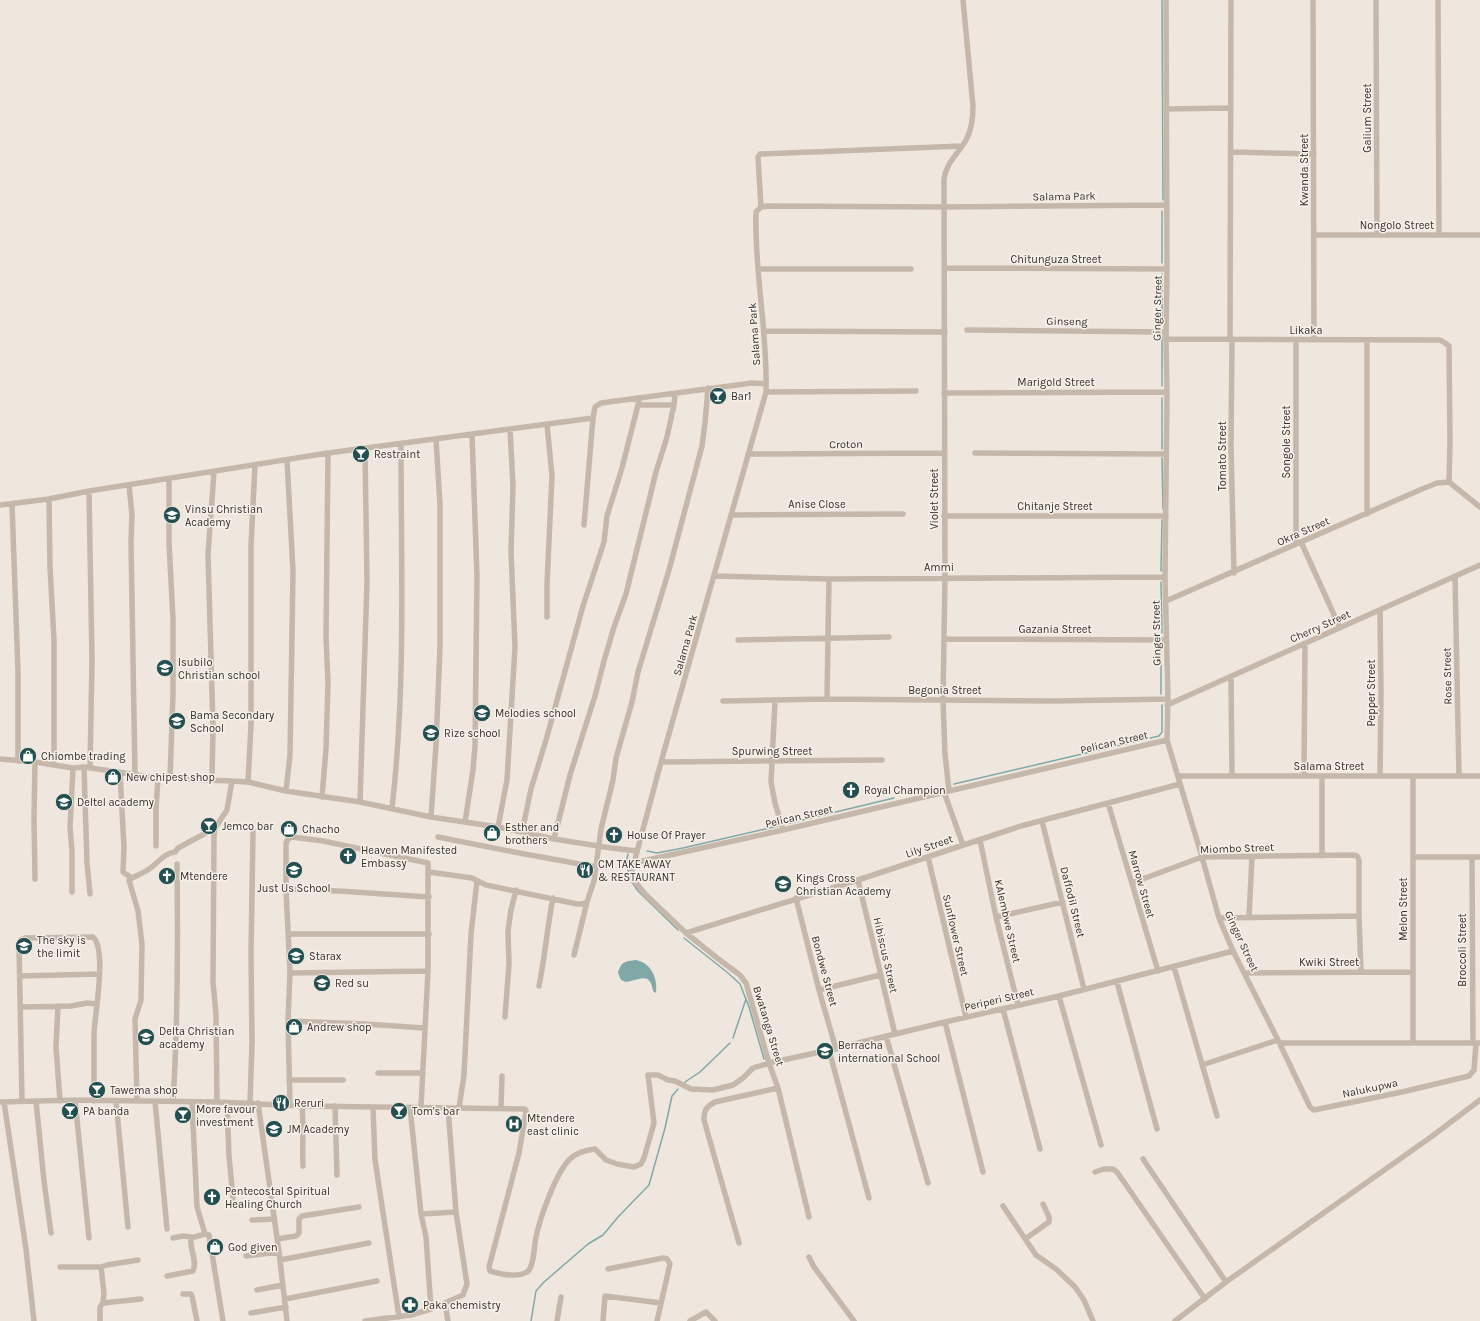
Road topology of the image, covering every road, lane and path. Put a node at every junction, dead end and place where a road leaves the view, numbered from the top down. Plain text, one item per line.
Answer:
1 (963, 0) edge
2 (1166, 0) edge
3 (1231, 0) edge
4 (1313, 0) edge
5 (1376, 0) edge
6 (1438, 0) edge
7 (1230, 108) junction
8 (1166, 109) junction
9 (962, 146) junction
10 (1231, 152) junction
11 (1314, 154) junction
12 (1167, 205) junction
13 (761, 207) junction
14 (944, 207) junction
15 (1314, 235) junction
16 (1377, 235) junction
17 (1440, 235) junction
18 (1480, 235) edge
19 (945, 268) junction
20 (759, 269) junction
21 (911, 269) dead end
22 (1167, 269) junction
23 (967, 330) dead end
24 (764, 331) junction
25 (945, 332) junction
26 (1166, 332) junction
27 (1166, 339) junction
28 (1231, 340) junction
29 (1296, 340) junction
30 (1314, 340) junction
31 (1367, 340) junction
32 (766, 384) junction
33 (708, 388) junction
34 (916, 391) dead end
35 (766, 392) junction
36 (1168, 392) junction
37 (944, 393) junction
38 (675, 394) junction
39 (639, 399) junction
40 (638, 405) junction
41 (674, 405) junction
42 (593, 418) junction
43 (547, 424) junction
44 (510, 429) junction
45 (472, 434) junction
46 (436, 439) junction
47 (401, 444) junction
48 (365, 449) junction
49 (328, 453) junction
50 (944, 453) junction
51 (975, 453) dead end
52 (748, 454) junction
53 (1166, 454) junction
54 (287, 460) junction
55 (255, 465) junction
56 (214, 472) junction
57 (169, 479) junction
58 (1449, 482) junction
59 (129, 485) junction
60 (89, 491) junction
61 (49, 499) junction
62 (12, 504) junction
63 (0, 505) edge
64 (1480, 507) edge
65 (732, 514) junction
66 (902, 514) dead end
67 (1367, 514) junction
68 (944, 516) junction
69 (1166, 516) junction
70 (584, 525) dead end
71 (1298, 543) junction
72 (1480, 565) edge
73 (1234, 573) junction
74 (714, 576) junction
75 (1455, 576) junction
76 (945, 577) junction
77 (1165, 577) junction
78 (829, 578) junction
79 (1166, 601) junction
80 (1380, 610) junction
81 (547, 618) dead end
82 (1340, 628) junction
83 (890, 637) dead end
84 (828, 639) junction
85 (944, 639) junction
86 (738, 640) dead end
87 (1166, 640) junction
88 (1304, 644) junction
89 (1231, 676) junction
90 (827, 699) junction
91 (942, 700) junction
92 (723, 701) dead end
93 (775, 701) junction
94 (1168, 702) junction
95 (1167, 740) junction
96 (0, 760) edge
97 (882, 760) dead end
98 (18, 761) junction
99 (36, 762) junction
100 (661, 762) junction
101 (772, 762) junction
102 (54, 765) junction
103 (74, 768) junction
104 (87, 768) junction
105 (120, 773) junction
106 (135, 775) junction
107 (1232, 775) junction
108 (1178, 776) junction
109 (1304, 776) junction
110 (1322, 776) junction
111 (1380, 776) junction
112 (1413, 776) junction
113 (1459, 776) junction
114 (1480, 776) edge
115 (158, 778) junction
116 (170, 779) junction
117 (212, 780) junction
118 (232, 780) junction
119 (248, 782) junction
120 (1180, 784) junction
121 (286, 790) junction
122 (946, 791) junction
123 (322, 796) junction
124 (360, 802) junction
125 (1108, 802) junction
126 (392, 808) junction
127 (431, 817) junction
128 (1042, 821) junction
129 (465, 822) junction
130 (498, 827) junction
131 (215, 828) junction
132 (783, 830) junction
133 (253, 832) dead end
134 (522, 832) junction
135 (438, 837) dead end
136 (554, 839) junction
137 (980, 840) junction
138 (962, 845) junction
139 (156, 846) dead end
140 (599, 846) junction
141 (637, 851) junction
142 (1322, 856) junction
143 (928, 857) junction
144 (1202, 857) junction
145 (1252, 857) junction
146 (1413, 857) junction
147 (1472, 857) junction
148 (1480, 857) edge
149 (634, 863) junction
150 (177, 864) dead end
151 (596, 867) junction
152 (429, 872) junction
153 (132, 878) junction
154 (35, 879) dead end
155 (858, 880) junction
156 (477, 881) junction
157 (1132, 883) junction
158 (286, 889) junction
159 (516, 890) junction
160 (72, 892) dead end
161 (90, 894) dead end
162 (429, 897) junction
163 (553, 898) junction
164 (796, 898) junction
165 (587, 902) junction
166 (1063, 902) junction
167 (1359, 916) junction
168 (996, 917) junction
169 (1249, 917) junction
170 (1219, 918) junction
171 (686, 932) junction
172 (288, 934) junction
173 (429, 934) junction
174 (1233, 951) junction
175 (574, 955) dead end
176 (1174, 967) junction
177 (428, 971) junction
178 (1158, 971) junction
179 (1361, 972) junction
180 (1412, 972) junction
181 (290, 973) junction
182 (1245, 973) junction
183 (99, 974) junction
184 (880, 975) junction
185 (20, 976) junction
186 (1117, 982) junction
187 (539, 986) dead end
188 (1084, 989) junction
189 (819, 990) junction
190 (1059, 996) junction
191 (97, 1004) junction
192 (1018, 1005) junction
193 (58, 1006) junction
194 (20, 1007) junction
195 (1003, 1009) junction
196 (504, 1017) dead end
197 (966, 1017) junction
198 (288, 1021) junction
199 (945, 1022) junction
200 (424, 1028) junction
201 (895, 1034) junction
202 (886, 1036) junction
203 (1279, 1041) junction
204 (1413, 1042) junction
205 (1476, 1043) edge
206 (836, 1049) junction
207 (829, 1050) junction
208 (769, 1063) junction
209 (1202, 1065) junction
210 (378, 1073) dead end
211 (422, 1073) junction
212 (502, 1076) dead end
213 (289, 1080) junction
214 (343, 1080) dead end
215 (778, 1088) junction
216 (75, 1100) junction
217 (1480, 1100) edge
218 (22, 1101) junction
219 (36, 1101) junction
220 (60, 1101) junction
221 (94, 1101) junction
222 (116, 1101) junction
223 (137, 1101) junction
224 (154, 1101) junction
225 (173, 1101) junction
226 (2, 1102) edge
227 (192, 1102) junction
228 (217, 1102) junction
229 (227, 1103) junction
230 (250, 1103) junction
231 (258, 1103) junction
232 (290, 1105) junction
233 (302, 1106) junction
234 (335, 1106) junction
235 (373, 1107) junction
236 (410, 1107) junction
237 (421, 1107) junction
238 (448, 1108) junction
239 (460, 1108) junction
240 (501, 1108) junction
241 (1217, 1116) dead end
242 (1157, 1129) dead end
243 (1101, 1145) dead end
244 (1040, 1149) dead end
245 (1143, 1159) dead end
246 (303, 1166) dead end
247 (983, 1172) dead end
248 (1095, 1172) dead end
249 (337, 1175) dead end
250 (928, 1183) dead end
251 (233, 1198) dead end
252 (869, 1198) dead end
253 (1043, 1204) dead end
254 (1003, 1206) dead end
255 (359, 1207) dead end
256 (456, 1212) junction
257 (421, 1214) junction
258 (809, 1217) dead end
259 (274, 1219) junction
260 (252, 1220) dead end
261 (128, 1227) dead end
262 (167, 1229) dead end
263 (50, 1233) dead end
264 (205, 1234) junction
265 (192, 1237) junction
266 (89, 1238) dead end
267 (173, 1238) dead end
268 (277, 1239) junction
269 (1025, 1239) junction
270 (369, 1243) dead end
271 (739, 1243) dead end
272 (279, 1252) junction
273 (246, 1256) dead end
274 (809, 1257) dead end
275 (138, 1260) dead end
276 (280, 1260) junction
277 (60, 1267) dead end
278 (101, 1267) junction
279 (608, 1269) dead end
280 (167, 1276) dead end
281 (377, 1281) dead end
282 (1226, 1282) junction
283 (283, 1285) junction
284 (257, 1290) dead end
285 (183, 1294) dead end
286 (561, 1297) dead end
287 (141, 1299) dead end
288 (284, 1299) junction
289 (1205, 1299) junction
290 (103, 1303) junction
291 (661, 1303) junction
292 (445, 1304) junction
293 (286, 1307) junction
294 (431, 1309) junction
295 (251, 1313) dead end
296 (399, 1317) junction
297 (411, 1318) edge
298 (385, 1319) edge
299 (34, 1321) edge
300 (100, 1321) edge
301 (197, 1321) edge
302 (223, 1321) edge
303 (287, 1321) edge
304 (365, 1321) edge
305 (448, 1321) edge
306 (558, 1321) edge
307 (603, 1321) edge
308 (657, 1321) edge
309 (690, 1321) edge
310 (715, 1321) edge
311 (854, 1321) edge
312 (1093, 1321) edge
313 (1175, 1321) edge

1 - 9 street, Violet Street
2 - 8 street, Ginger Street
3 - 7 street, Tomato Street
4 - 11 street, Kwanda Street
5 - 16 street, Galium Street
6 - 17 street
7 - 8 street
7 - 10 street, Tomato Street
8 - 12 street, Ginger Street
9 - 13 street
9 - 14 street, Violet Street
10 - 11 street
10 - 28 street, Tomato Street
11 - 15 street, Kwanda Street
12 - 14 street, Salama Park
12 - 22 street, Ginger Street
13 - 14 street, Salama Park
13 - 20 street, Salama Park
14 - 19 street, Violet Street
15 - 16 street, Nongolo Street
15 - 30 street, Kwanda Street
16 - 17 street, Nongolo Street
17 - 18 street, Nongolo Street
19 - 22 street, Chitunguza Street
19 - 25 street, Violet Street
20 - 21 street
20 - 24 street, Salama Park
22 - 26 street, Ginger Street
23 - 26 street, Ginseng
24 - 25 street
24 - 32 street, Salama Park
25 - 37 street, Violet Street
26 - 27 street, Ginger Street
27 - 28 street, Likaka
27 - 36 street, Ginger Street
28 - 29 street, Likaka
28 - 73 street, Tomato Street
29 - 30 street, Likaka
29 - 71 street, Songole Street
30 - 31 street, Likaka
31 - 58 street, Likaka
31 - 67 street
32 - 33 street
32 - 35 street, Salama Park
33 - 38 street
33 - 140 street
34 - 35 street
35 - 52 street, Salama Park
36 - 37 street, Marigold Street
36 - 53 street, Ginger Street
37 - 50 street, Violet Street
38 - 39 street
38 - 41 street
39 - 40 street
39 - 42 street
40 - 41 street
40 - 134 street
41 - 136 street
42 - 43 street
42 - 70 street
43 - 44 street
43 - 81 street
44 - 45 street
44 - 130 street
45 - 46 street
45 - 129 street
46 - 47 street
46 - 127 street
47 - 48 street
47 - 126 street
48 - 49 street
48 - 124 street
49 - 54 street
49 - 123 street
50 - 52 street, Croton
50 - 68 street, Violet Street
51 - 53 street
52 - 65 street, Salama Park
53 - 69 street, Ginger Street
54 - 55 street
54 - 121 street
55 - 56 street
55 - 119 street
56 - 57 street
56 - 117 street
57 - 59 street
57 - 116 street
58 - 64 street
58 - 67 street, Okra Street
59 - 60 street
59 - 106 street
60 - 61 street
60 - 104 street
61 - 62 street
61 - 102 street
62 - 63 street
62 - 98 street
65 - 66 street, Anise Close
65 - 74 street, Salama Park
67 - 71 street, Okra Street
68 - 69 street, Chitanje Street
68 - 76 street, Violet Street
69 - 77 street, Ginger Street
71 - 73 street, Okra Street
71 - 82 street
72 - 75 street, Cherry Street
73 - 79 street, Okra Street
74 - 78 street, Ammi
74 - 100 street, Salama Park
75 - 80 street, Cherry Street
75 - 113 street, Rose Street
76 - 77 street, Ammi
76 - 78 street, Ammi
76 - 85 street, Violet Street
77 - 79 street, Ginger Street
78 - 84 street
79 - 87 street, Ginger Street
80 - 82 street, Cherry Street
80 - 111 street, Pepper Street
82 - 88 street, Cherry Street
83 - 84 street
84 - 86 street
84 - 90 street
85 - 87 street, Gazania Street
85 - 91 street, Violet Street
87 - 94 street, Ginger Street
88 - 89 street, Cherry Street
88 - 109 street
89 - 94 street, Cherry Street
89 - 107 street
90 - 91 street, Begonia Street
90 - 93 street, Begonia Street
91 - 94 street, Begonia Street
91 - 122 street, Violet Street
92 - 93 street, Begonia Street
93 - 101 street
94 - 95 street, Ginger Street
95 - 108 street, Ginger Street
95 - 122 street, Pelican Street
96 - 98 street
97 - 101 street, Spurwing Street
98 - 99 street
99 - 102 street
99 - 154 street
100 - 101 street, Spurwing Street
100 - 141 street, Salama Park
101 - 132 street
102 - 103 street
103 - 104 street
103 - 160 street
104 - 105 street
104 - 161 street
105 - 106 street
105 - 153 street
106 - 115 street
107 - 108 street, Salama Street
107 - 109 street, Salama Street
108 - 120 street, Ginger Street
109 - 110 street, Salama Street
110 - 111 street, Salama Street
110 - 142 street
111 - 112 street, Salama Street
112 - 113 street, Salama Street
112 - 146 street, Melon Street
113 - 114 street, Salama Street
115 - 116 street
115 - 139 street
116 - 117 street
117 - 118 street
118 - 119 street
118 - 131 street
119 - 121 street
120 - 125 street, Lily Street
120 - 144 street, Ginger Street
121 - 123 street
122 - 132 street, Pelican Street
122 - 138 street, Violet Street
123 - 124 street
124 - 126 street
125 - 128 street, Lily Street
125 - 157 street, Marrow Street
126 - 127 street
127 - 129 street
128 - 137 street, Lily Street
128 - 166 street, Daffodil Street
129 - 130 street
130 - 134 street
131 - 153 street
131 - 228 street
132 - 149 street, Pelican Street
133 - 230 street
134 - 136 street
135 - 151 street
136 - 140 street
137 - 138 street, Lily Street
137 - 168 street, KAlembwe Street
138 - 143 street, Lily Street
140 - 141 street
140 - 151 street
141 - 149 street
142 - 145 street, Miombo Street
142 - 167 street, Miombo Street
143 - 155 street, Lily Street
143 - 197 street, Sunflower Street
144 - 145 street, Miombo Street
144 - 157 street, Miombo Street
144 - 170 street, Ginger Street
145 - 169 street
146 - 147 street
146 - 180 street, Melon Street
147 - 148 street
147 - 205 street, Broccoli Street
149 - 171 street, Bwatanga Street
150 - 225 street
151 - 165 street
152 - 156 street
152 - 158 street
152 - 162 street
153 - 223 street
155 - 164 street, Lily Street
155 - 184 street, Hibiscus Street
156 - 159 street
156 - 239 street
157 - 178 street, Marrow Street
158 - 162 street
158 - 172 street
159 - 163 street
159 - 196 street
162 - 173 street
163 - 165 street
163 - 187 street
164 - 171 street, Lily Street
164 - 189 street, Bondwe Street
165 - 175 street
166 - 168 street
166 - 188 street, Daffodil Street
167 - 169 street
167 - 179 street
168 - 192 street, KAlembwe Street
169 - 170 street
170 - 174 street, Ginger Street
171 - 208 street, Bwatanga Street
172 - 173 street
172 - 181 street
173 - 177 street
174 - 176 street, Periperi Street
174 - 182 street, Ginger Street
176 - 178 street, Periperi Street
176 - 209 street
177 - 181 street
177 - 200 street
178 - 186 street, Periperi Street
179 - 180 street, Kwiki Street
179 - 182 street, Kwiki Street
180 - 204 street, Melon Street
181 - 198 street
182 - 203 street, Ginger Street
183 - 185 street
183 - 185 street
183 - 191 street
184 - 189 street
184 - 201 street, Hibiscus Street
185 - 194 street
186 - 188 street, Periperi Street
186 - 242 street
188 - 190 street, Periperi Street
189 - 206 street, Bondwe Street
190 - 192 street, Periperi Street
190 - 243 street
191 - 193 street
191 - 221 street
192 - 195 street, Periperi Street
193 - 194 street
193 - 220 street
194 - 218 street
195 - 197 street, Periperi Street
195 - 244 street
197 - 199 street, Periperi Street
198 - 200 street
198 - 213 street
199 - 201 street, Periperi Street
199 - 247 street
200 - 211 street
201 - 202 street, Periperi Street
202 - 206 street, Periperi Street
202 - 250 street
203 - 204 street
203 - 205 street, Nalukupwa
203 - 209 street
204 - 205 street
206 - 207 street, Periperi Street
207 - 208 street, Periperi Street
207 - 252 street
208 - 215 street, Bwatanga Street
208 - 240 street, Periperi Street
209 - 241 street
210 - 211 street
211 - 237 street
212 - 240 street
213 - 214 street
213 - 232 street
215 - 258 street, Bwatanga Street
215 - 271 street
216 - 220 street
216 - 221 street
216 - 266 street
217 - 282 street
218 - 219 street
218 - 226 street
219 - 220 street
219 - 263 street
221 - 222 street
222 - 223 street
222 - 261 street
223 - 224 street
224 - 225 street
224 - 262 street
225 - 227 street
226 - 299 street
227 - 228 street
227 - 264 street
228 - 229 street
229 - 230 street
229 - 251 street
230 - 231 street
231 - 232 street
231 - 259 street
232 - 233 street
233 - 234 street
233 - 246 street
234 - 235 street
234 - 249 street
235 - 236 street
235 - 296 street
236 - 237 street
236 - 257 street
237 - 238 street
238 - 239 street
238 - 256 street
239 - 240 street
245 - 282 street
248 - 289 street
253 - 269 street
254 - 269 street
255 - 268 street
256 - 257 street
256 - 292 street
257 - 294 street
259 - 260 street
259 - 268 street
264 - 265 street
264 - 302 street
265 - 267 street
265 - 280 street
268 - 272 street
269 - 312 street
270 - 276 street
272 - 273 street
272 - 276 street
274 - 311 street
275 - 278 street
276 - 283 street
277 - 278 street
278 - 290 street
279 - 291 street
281 - 288 street
282 - 289 street
283 - 284 street
283 - 288 street
285 - 301 street
286 - 306 street
287 - 290 street
288 - 293 street
289 - 313 street
290 - 300 street
291 - 307 street
291 - 308 street
292 - 294 street
292 - 305 street
293 - 295 street
293 - 303 street
294 - 297 street
296 - 297 street
296 - 298 street
298 - 304 street
309 - 310 street

